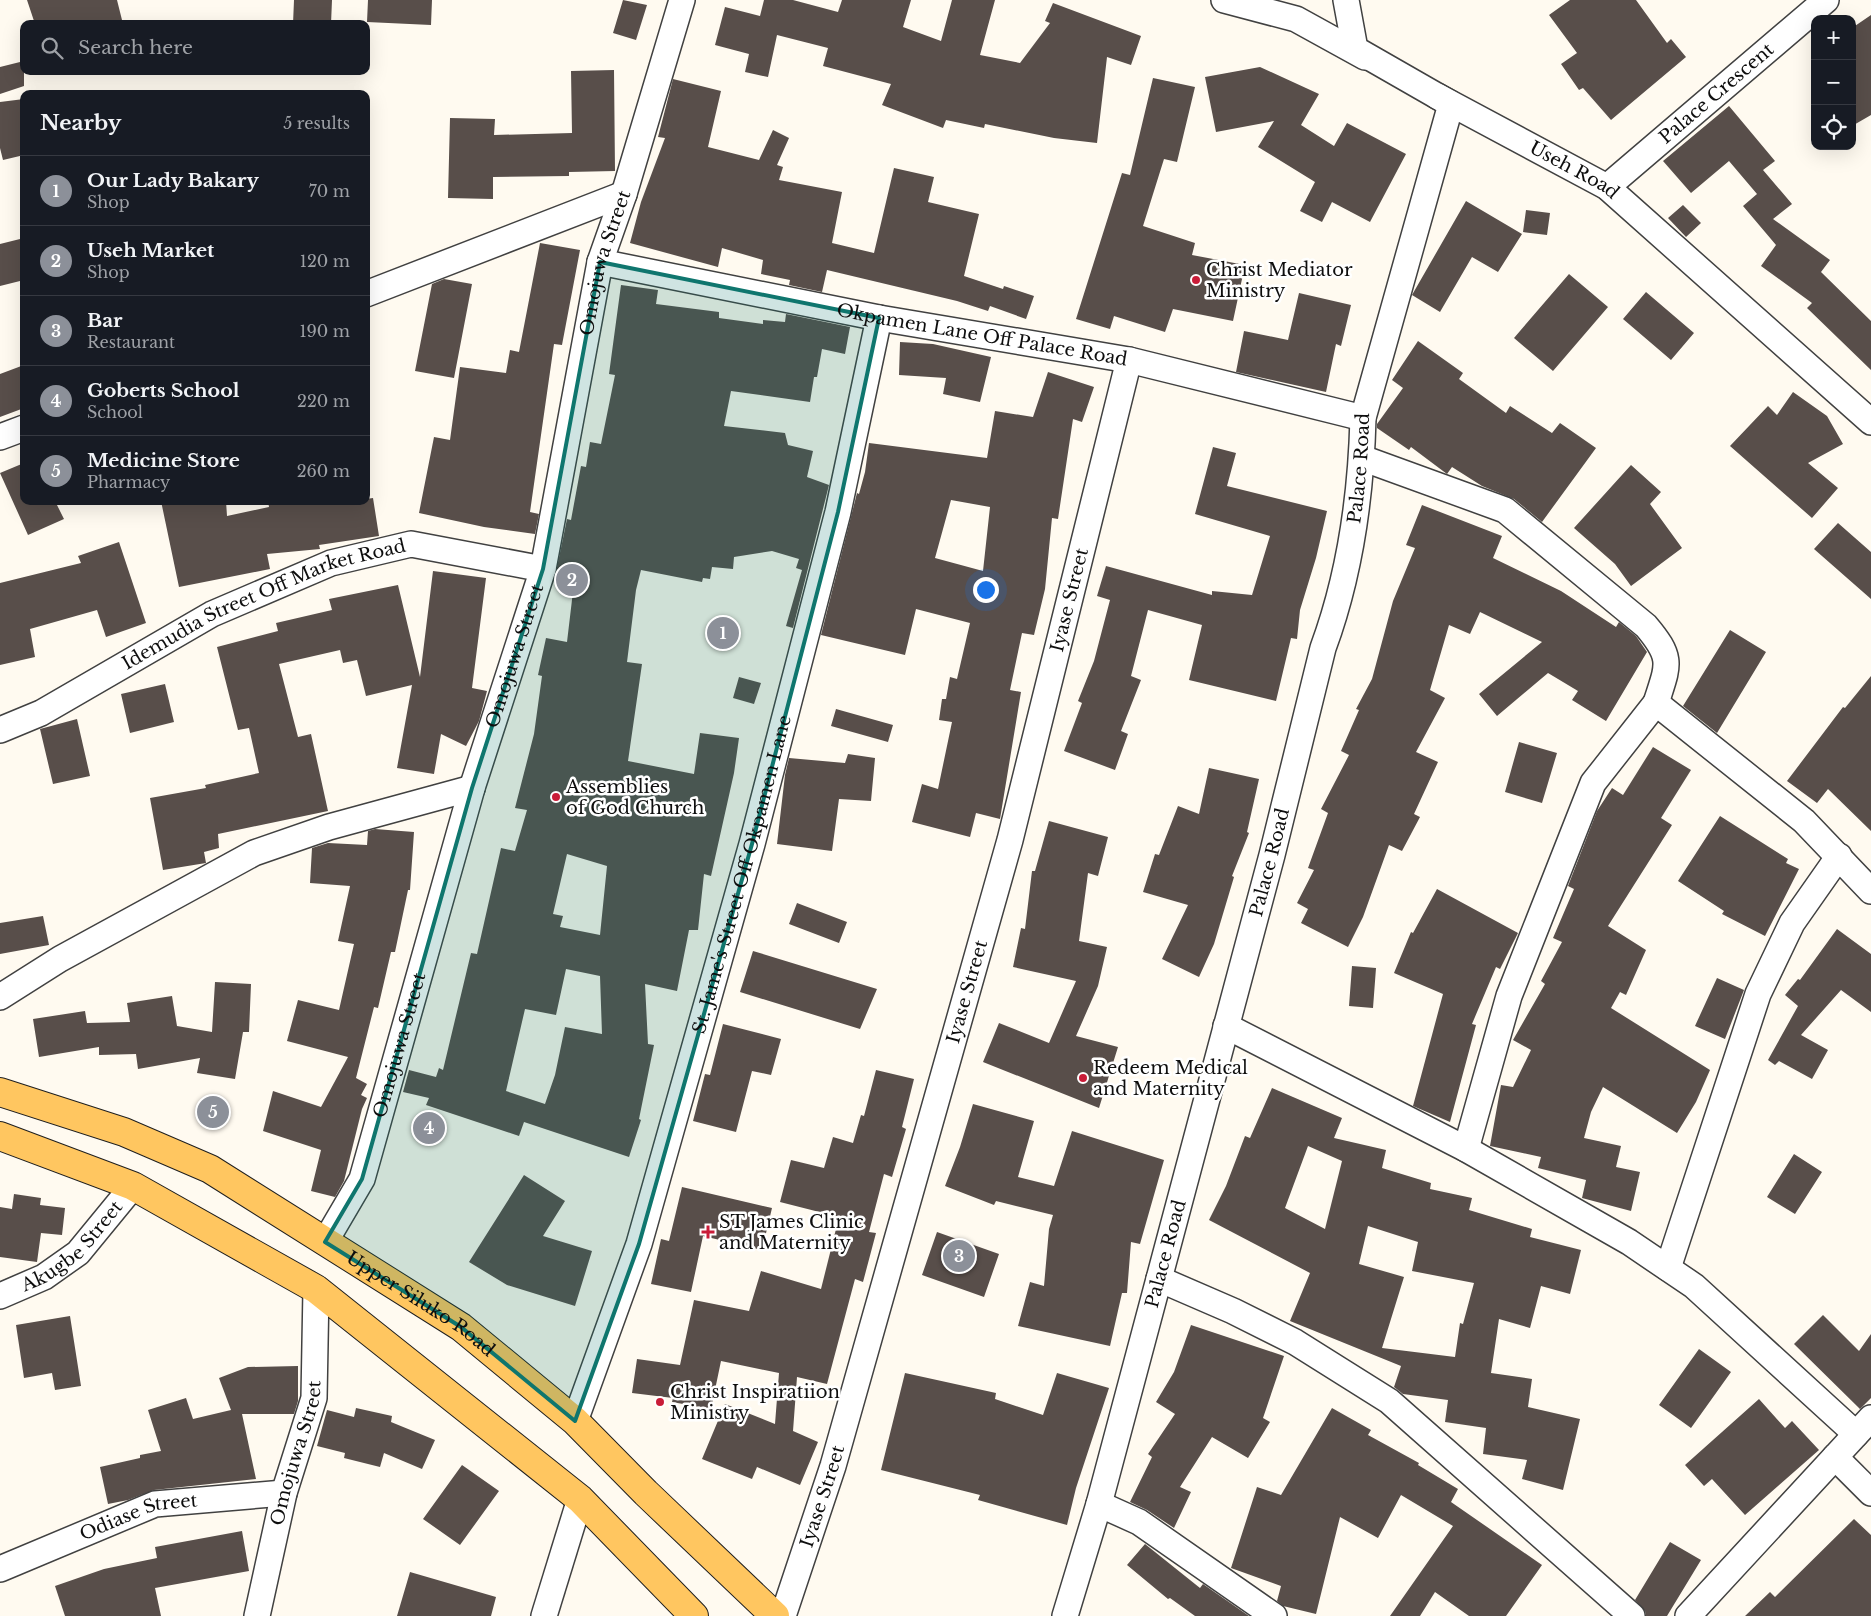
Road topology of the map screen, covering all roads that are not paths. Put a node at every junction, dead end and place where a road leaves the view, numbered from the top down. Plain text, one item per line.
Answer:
1 (682, 0) edge
2 (1224, 0) edge
3 (1346, 0) edge
4 (1826, 0) edge
5 (1451, 104) junction
6 (1607, 187) junction
7 (624, 194) junction
8 (600, 262) junction
9 (370, 292) edge
10 (879, 318) junction
11 (1129, 360) junction
12 (1363, 418) junction
13 (1871, 422) edge
14 (20, 430) edge
15 (0, 437) edge
16 (1362, 458) junction
17 (543, 569) junction
18 (1656, 704) junction
19 (0, 730) edge
20 (472, 788) junction
21 (1839, 856) junction
22 (1871, 890) edge
23 (0, 997) edge
24 (1226, 1026) junction
25 (0, 1092) edge
26 (0, 1136) edge
27 (1466, 1149) junction
28 (133, 1186) junction
29 (325, 1242) junction
30 (1668, 1268) junction
31 (1159, 1279) junction
32 (316, 1289) junction
33 (0, 1296) edge
34 (575, 1421) junction
35 (1863, 1426) edge
36 (1834, 1457) junction
37 (284, 1493) junction
38 (1871, 1493) edge
39 (580, 1499) junction
40 (1099, 1504) junction
41 (0, 1569) edge
42 (257, 1616) edge
43 (544, 1616) edge
44 (694, 1616) edge
45 (775, 1616) edge
46 (783, 1616) edge
47 (1065, 1616) edge
48 (1274, 1616) edge
49 (1632, 1616) edge
50 (1688, 1616) edge

1 - 7 street, Omojuwa Street
2 - 5 street, Useh Road
3 - 5 street
4 - 6 street, Palace Crescent
5 - 6 street, Useh Road
5 - 12 street, Palace Road
6 - 13 street, Useh Road
7 - 8 street, Omojuwa Street
7 - 9 street
8 - 10 street, Okpamen Lane Off Palace Road
8 - 17 street, Omojuwa Street
10 - 11 street, Okpamen Lane Off Palace Road
10 - 34 street, St. Jame's Street Off Okpamen Lane
11 - 12 street, Okpamen Lane Off Palace Road
11 - 46 street, Iyase Street
12 - 16 street, Palace Road
14 - 15 street
16 - 18 street
16 - 24 street, Palace Road
17 - 19 street, Idemudia Street Off Market Road
17 - 20 street, Omojuwa Street
18 - 21 street
18 - 27 street
20 - 23 street
20 - 29 street, Omojuwa Street
21 - 22 street
21 - 30 street
24 - 27 street
24 - 31 street, Palace Road
25 - 29 main road, Upper Siluko Road
26 - 28 main road
27 - 30 street
28 - 32 main road
28 - 33 street, Akugbe Street
29 - 34 main road, Upper Siluko Road
30 - 35 street
31 - 40 street, Palace Road
31 - 49 street
32 - 37 street, Omojuwa Street
32 - 39 main road
34 - 45 main road, Upper Siluko Road
35 - 36 street
36 - 38 street
36 - 50 street
37 - 41 street, Odiase Street
37 - 42 street, Omojuwa Street
39 - 43 street
39 - 44 main road
40 - 47 street, Palace Road
40 - 48 street

